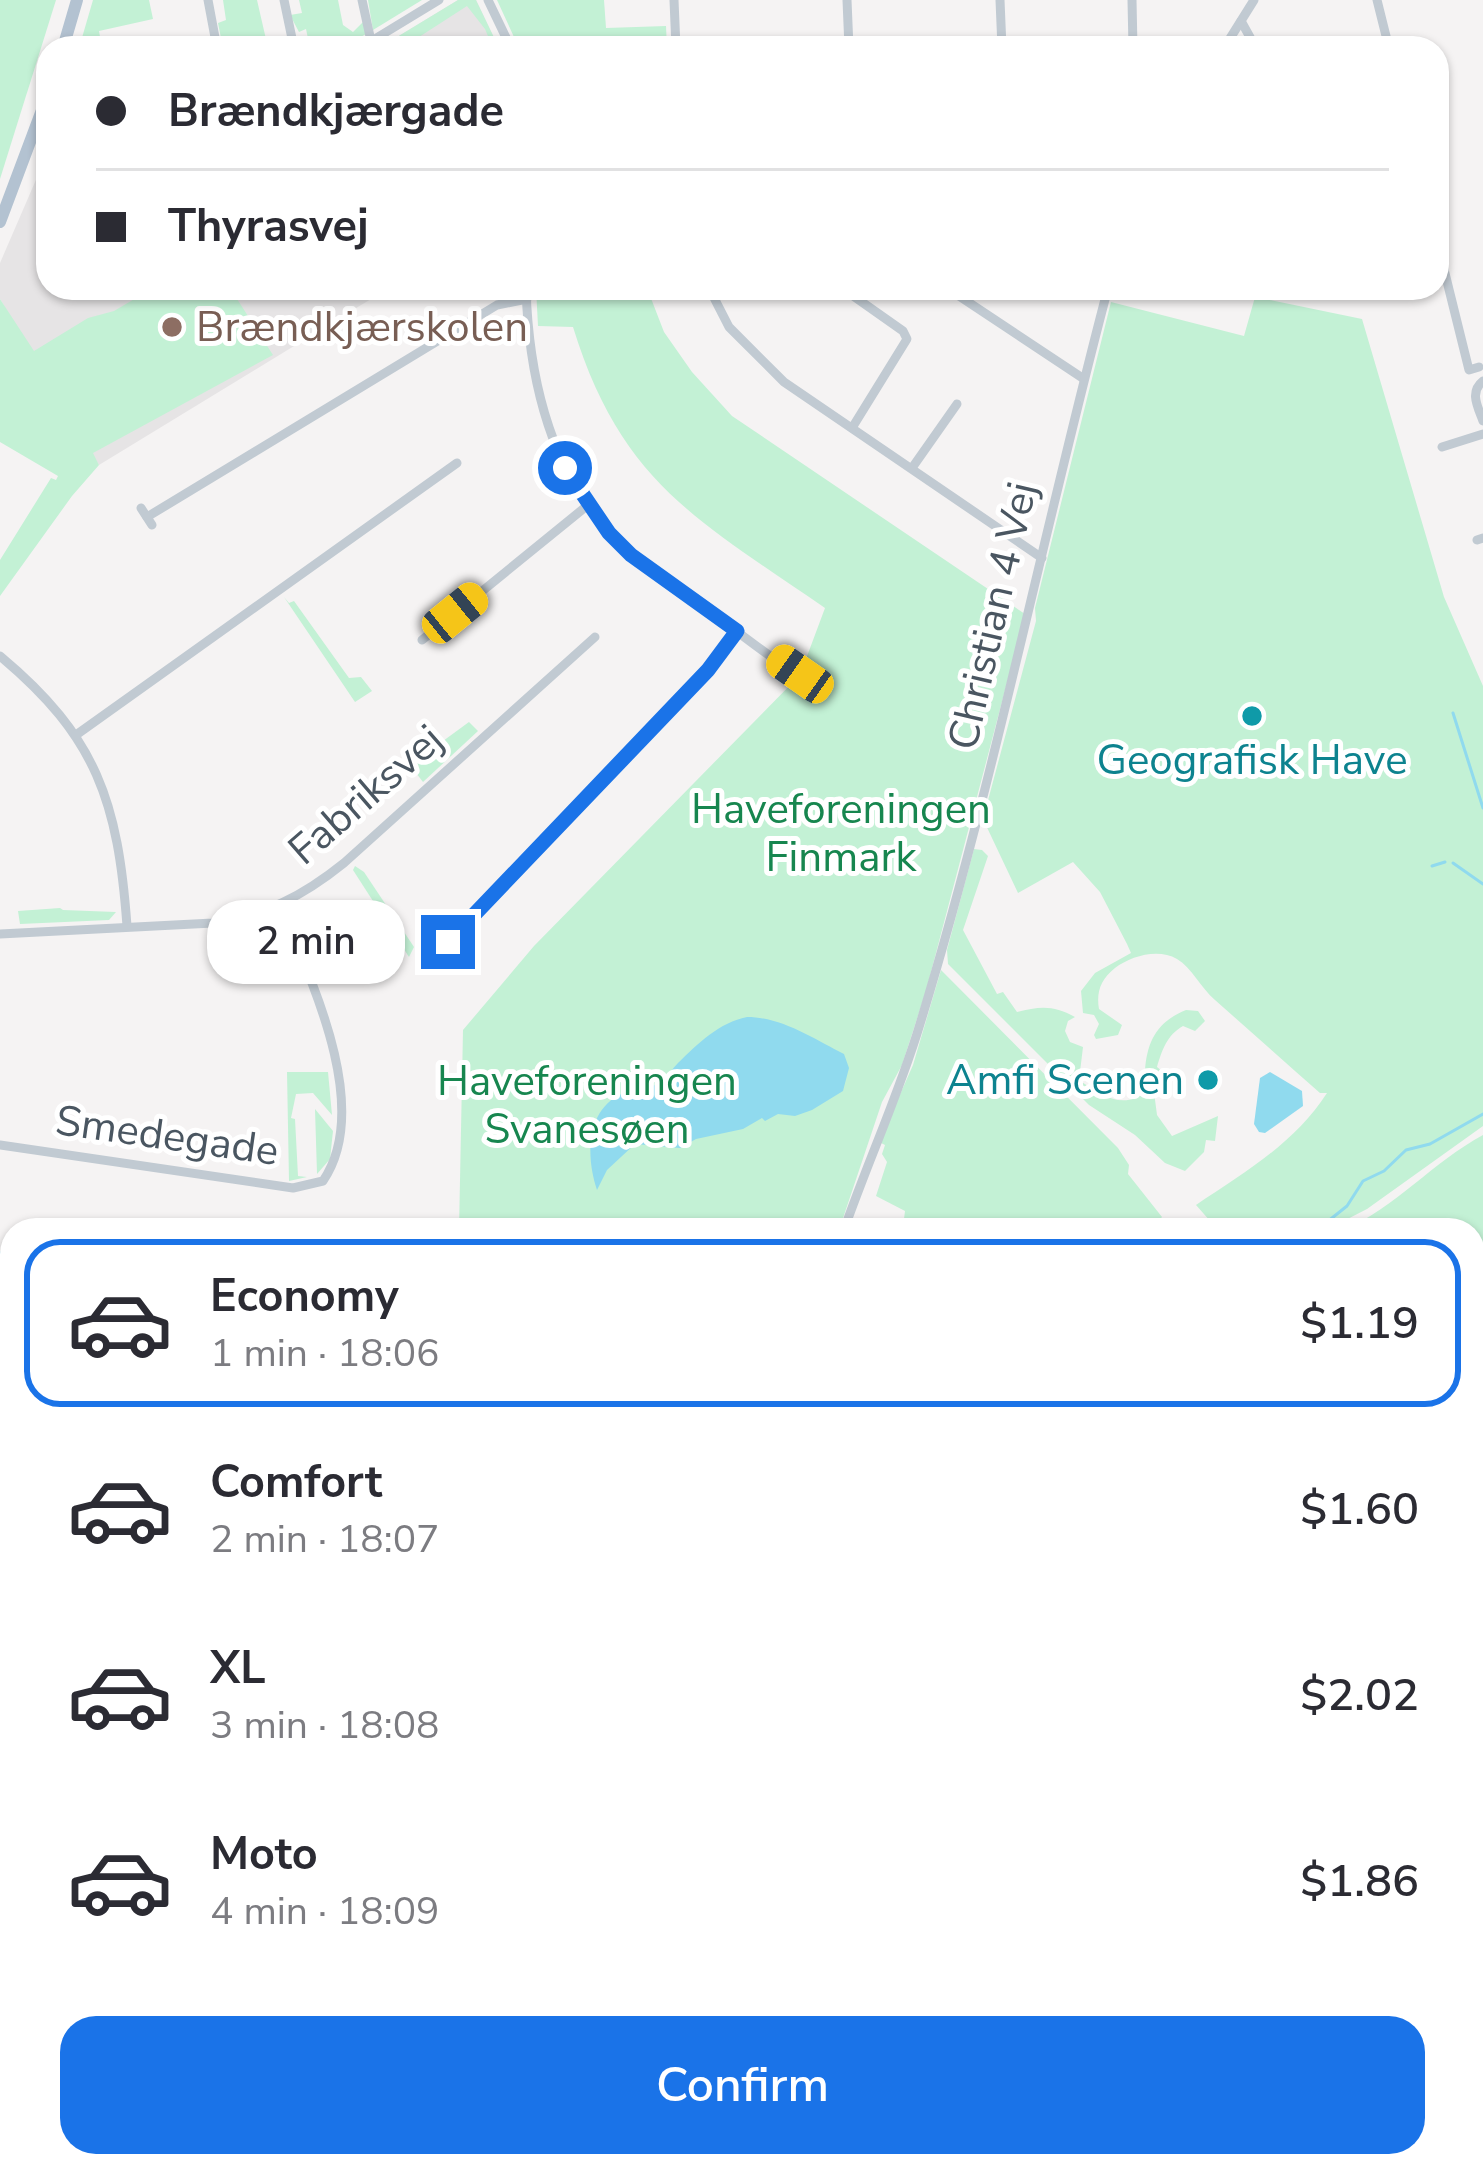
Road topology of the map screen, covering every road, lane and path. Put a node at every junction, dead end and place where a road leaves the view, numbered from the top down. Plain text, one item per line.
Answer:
1 (77, 0) edge
2 (208, 0) edge
3 (284, 0) edge
4 (362, 0) edge
5 (440, 0) edge
6 (488, 0) edge
7 (674, 0) edge
8 (847, 0) edge
9 (1000, 0) edge
10 (1132, 0) edge
11 (1254, 0) edge
12 (1377, 0) edge
13 (1240, 21) junction
14 (66, 36) edge
15 (215, 36) edge
16 (292, 36) edge
17 (370, 36) edge
18 (379, 36) edge
19 (505, 36) edge
20 (676, 36) edge
21 (848, 36) edge
22 (1002, 36) edge
23 (1133, 36) edge
24 (1231, 36) edge
25 (1249, 36) edge
26 (1386, 36) edge
27 (36, 149) edge
28 (0, 222) edge
29 (1449, 289) edge
30 (510, 300) edge
31 (526, 300) edge
32 (715, 300) edge
33 (859, 300) edge
34 (965, 300) edge
35 (1105, 300) edge
36 (1479, 367) dead end
37 (1084, 380) junction
38 (1483, 381) edge
39 (957, 404) dead end
40 (1483, 421) edge
41 (852, 428) junction
42 (1483, 434) edge
43 (1442, 447) dead end
44 (457, 463) dead end
45 (912, 468) junction
46 (588, 505) junction
47 (147, 517) dead end
48 (1042, 558) junction
49 (737, 631) junction
50 (595, 637) dead end
51 (422, 640) dead end
52 (0, 656) edge
53 (814, 681) dead end
54 (76, 735) junction
55 (280, 907) junction
56 (127, 926) junction
57 (0, 934) edge
58 (448, 942) dead end
59 (0, 1145) edge
60 (848, 1218) edge

1 - 14 main road
2 - 15 street
3 - 16 street
4 - 17 street
5 - 18 street
6 - 19 street
7 - 20 street
8 - 21 street
9 - 22 street
10 - 23 street
11 - 13 street
12 - 26 street
13 - 24 street
13 - 25 street
27 - 28 main road
29 - 36 street
30 - 47 street
31 - 46 street
32 - 41 street
33 - 41 street
34 - 37 street
35 - 37 street, Christian 4 Vej
37 - 48 street, Christian 4 Vej
38 - 40 street
39 - 45 street
41 - 45 street
42 - 43 street
44 - 54 street
45 - 48 street
46 - 49 street
46 - 51 street
48 - 60 street, Christian 4 Vej
49 - 53 street
49 - 58 street
50 - 55 street, Fabriksvej
52 - 54 street
54 - 56 street
55 - 56 street, Fabriksvej
55 - 59 street, Smedegade
56 - 57 street, Fabriksvej

